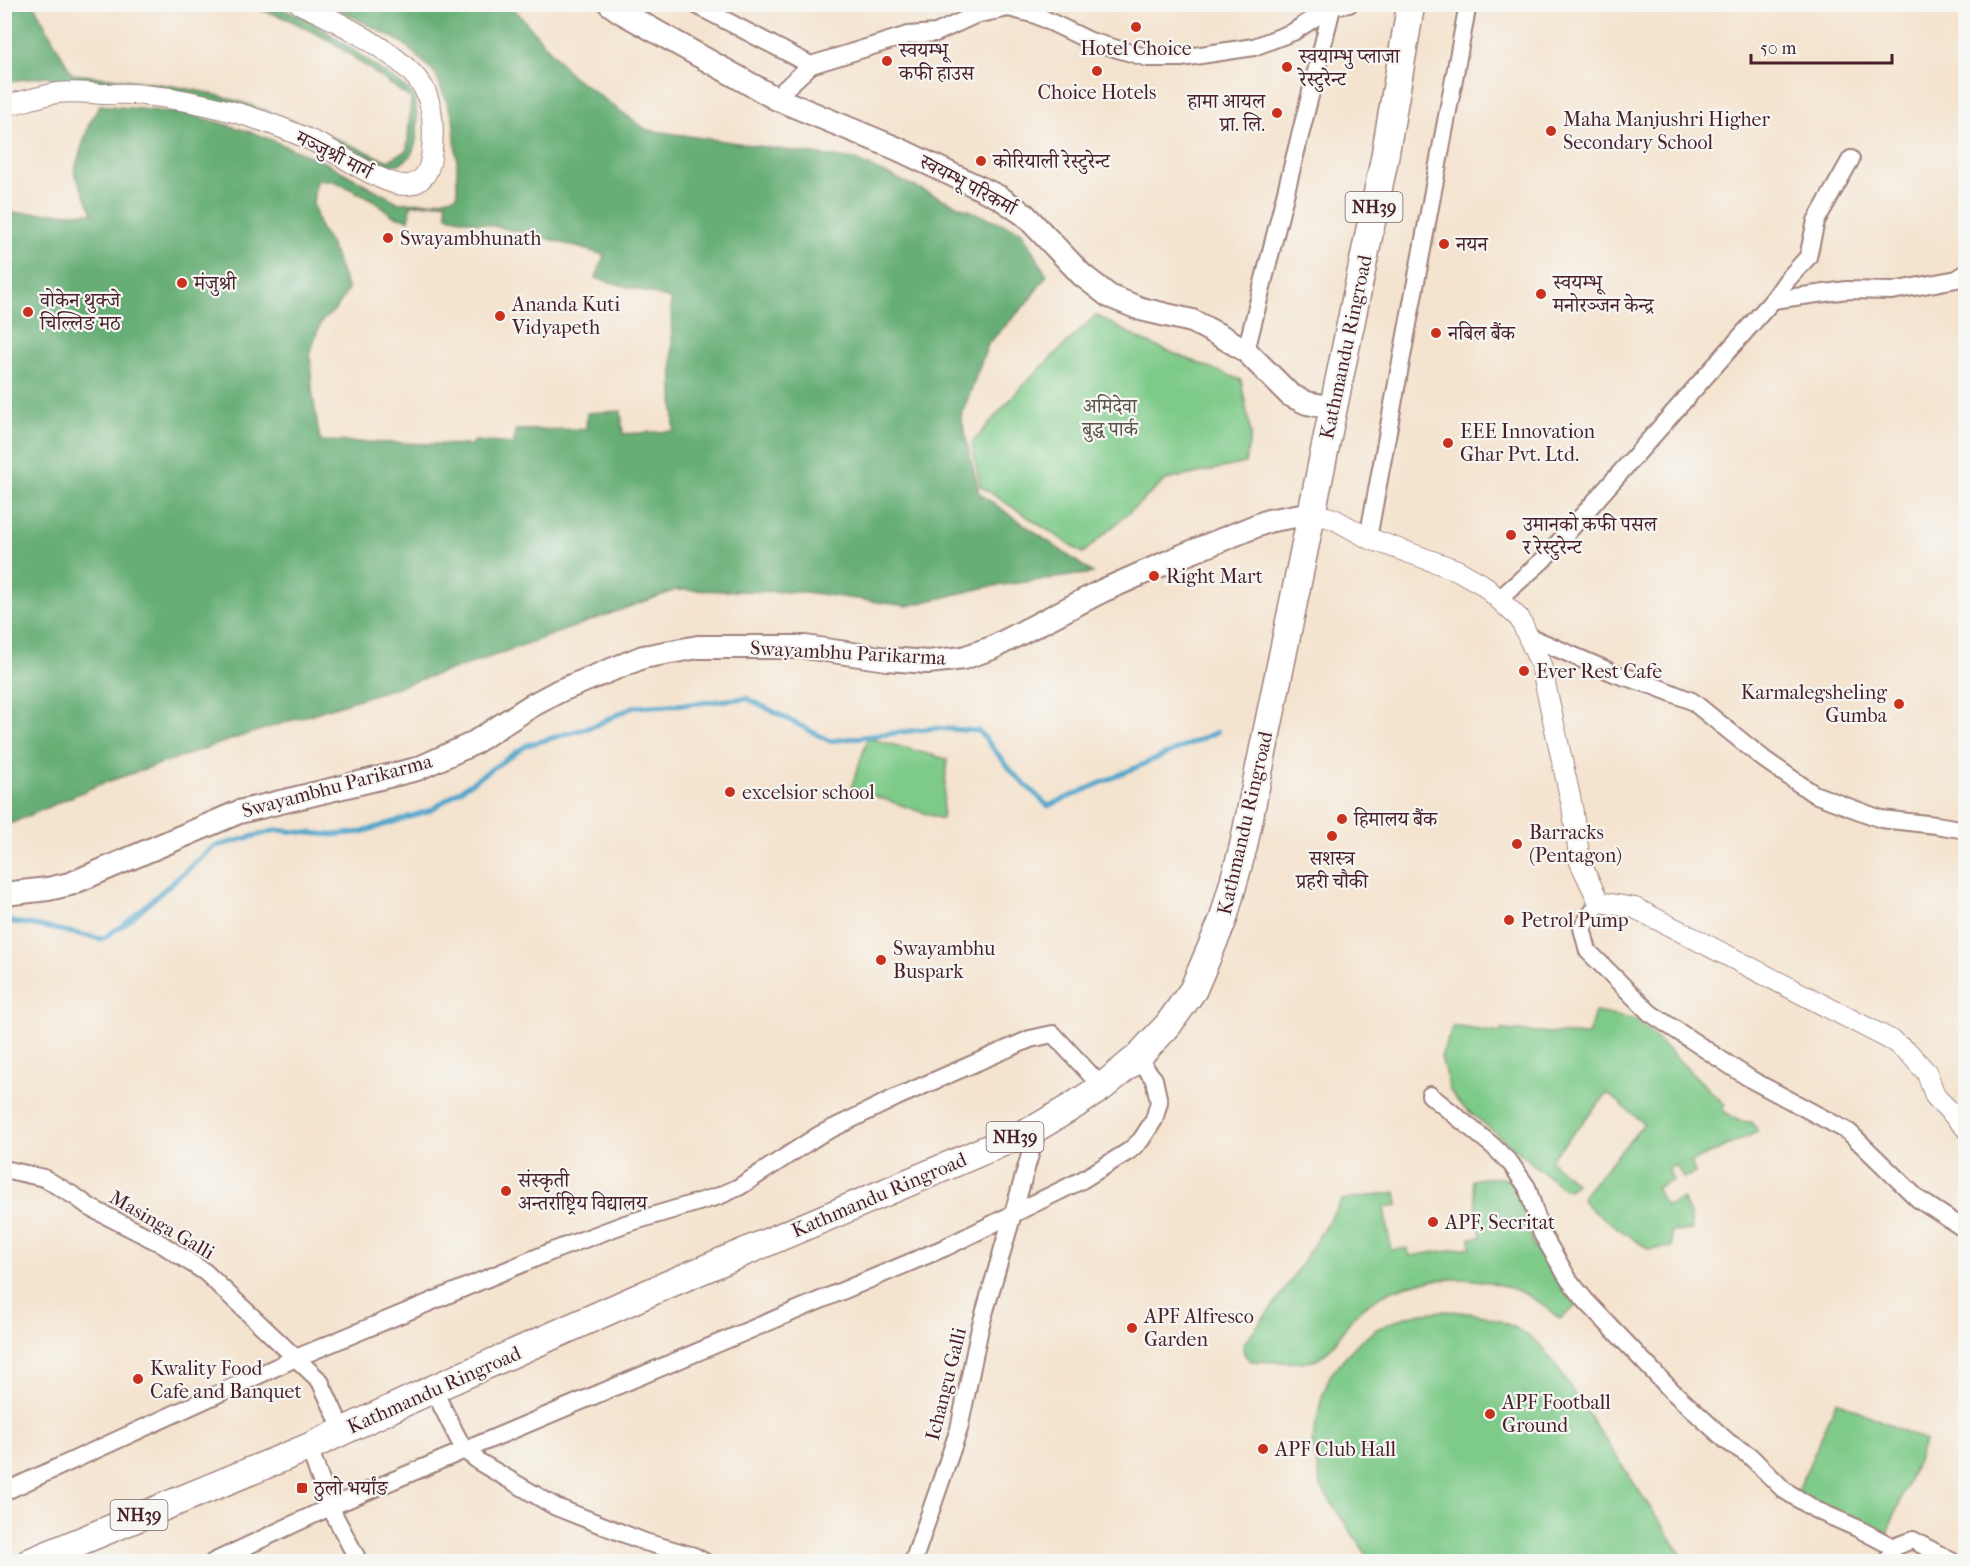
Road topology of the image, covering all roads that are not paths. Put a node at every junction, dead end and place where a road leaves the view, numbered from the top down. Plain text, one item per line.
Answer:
1 (300, 4) edge
2 (610, 4) edge
3 (694, 4) edge
4 (1412, 4) edge
5 (1468, 4) edge
6 (1338, 5) edge
7 (1038, 10) edge
8 (811, 65) junction
9 (775, 98) junction
10 (4, 106) edge
11 (1851, 159) dead end
12 (1965, 273) edge
13 (1773, 300) junction
14 (1245, 350) junction
15 (1333, 408) junction
16 (1312, 513) junction
17 (1368, 538) junction
18 (1499, 599) junction
19 (1528, 636) junction
20 (1965, 830) edge
21 (4, 894) edge
22 (1599, 902) junction
23 (1137, 1058) junction
24 (1102, 1087) junction
25 (1430, 1095) dead end
26 (1038, 1127) junction
27 (1965, 1128) edge
28 (4, 1168) edge
29 (1012, 1214) junction
30 (1965, 1230) edge
31 (296, 1358) junction
32 (433, 1389) junction
33 (343, 1431) junction
34 (309, 1447) junction
35 (464, 1450) junction
36 (4, 1492) edge
37 (330, 1507) junction
38 (1890, 1554) edge
39 (30, 1562) edge
40 (213, 1562) edge
41 (358, 1562) edge
42 (705, 1562) edge
43 (913, 1562) edge
44 (1953, 1562) edge

1 - 10 street, मञ्जुश्री मार्ग
2 - 9 main road, स्वयम्भू परिकर्मा
3 - 8 street
4 - 15 highway, Kathmandu Ringroad / NH39
5 - 17 street
6 - 7 street
6 - 14 street
7 - 8 street
8 - 9 street
9 - 14 main road, स्वयम्भू परिकर्मा
11 - 13 street
12 - 13 street
13 - 18 street
14 - 15 main road, स्वयम्भू परिकर्मा
15 - 16 highway, Kathmandu Ringroad / NH39
16 - 17 street
16 - 21 main road, Swayambhu Parikarma
16 - 23 highway, Kathmandu Ringroad / NH39
17 - 18 street
18 - 19 street
19 - 20 street
19 - 22 street
22 - 27 street
22 - 30 street
23 - 24 highway, Kathmandu Ringroad / NH39
23 - 29 street
24 - 26 highway, Kathmandu Ringroad / NH39
24 - 31 street
25 - 38 street
26 - 29 street, Ichangu Galli
26 - 32 highway, Kathmandu Ringroad / NH39
28 - 31 street, Masinga Galli
29 - 35 street
29 - 43 street, Ichangu Galli
31 - 33 street, Masinga Galli
31 - 36 street
32 - 33 highway, Kathmandu Ringroad / NH39
32 - 35 street
33 - 34 highway, Kathmandu Ringroad / NH39
34 - 37 street
34 - 39 highway, Kathmandu Ringroad / NH39
35 - 37 street
35 - 42 street
37 - 40 street
37 - 41 street
38 - 44 street

